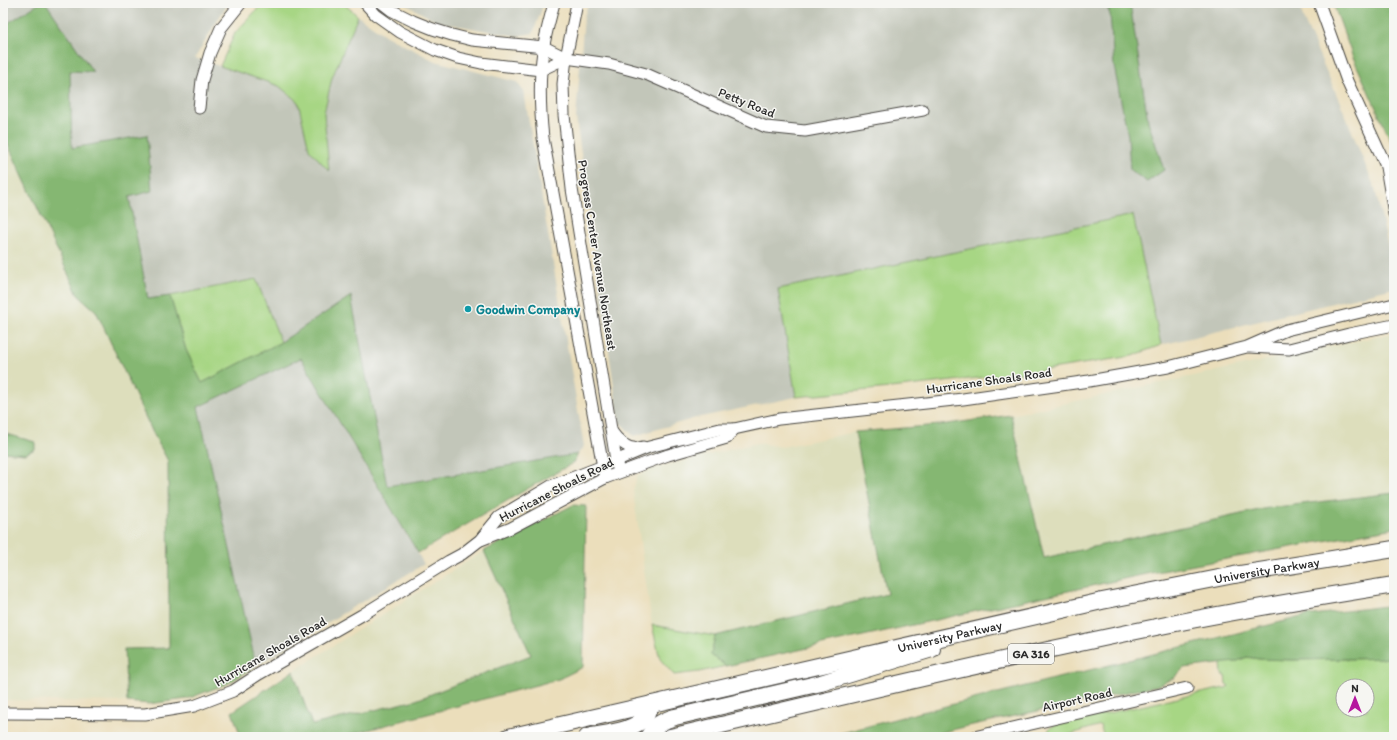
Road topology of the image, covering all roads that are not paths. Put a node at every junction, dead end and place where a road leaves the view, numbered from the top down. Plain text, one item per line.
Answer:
1 (241, 3) edge
2 (365, 3) edge
3 (382, 3) edge
4 (554, 3) edge
5 (576, 3) edge
6 (1319, 3) edge
7 (544, 47) junction
8 (566, 58) junction
9 (541, 70) junction
10 (199, 108) dead end
11 (923, 110) dead end
12 (1386, 166) junction
13 (1394, 177) edge
14 (1394, 214) edge
15 (1394, 304) edge
16 (1394, 325) edge
17 (1246, 347) junction
18 (734, 429) junction
19 (612, 432) junction
20 (598, 439) junction
21 (649, 447) junction
22 (616, 460) junction
23 (603, 466) junction
24 (619, 472) junction
25 (583, 474) junction
26 (604, 478) junction
27 (480, 540) junction
28 (1394, 549) edge
29 (1394, 585) edge
30 (1003, 623) junction
31 (1187, 688) dead end
32 (651, 704) junction
33 (3, 713) edge
34 (696, 733) edge
35 (508, 737) edge
36 (587, 737) edge
37 (648, 737) edge
38 (670, 737) edge
39 (974, 737) edge

1 - 10 street
2 - 9 street
3 - 7 street, Petty Road
4 - 7 street
5 - 8 street, Progress Center Avenue Northeast
6 - 12 street
7 - 8 street, Petty Road
7 - 9 street
8 - 9 street
8 - 11 street, Petty Road
8 - 19 street, Progress Center Avenue Northeast
9 - 20 street
12 - 13 street
12 - 14 street
15 - 17 street, Hurricane Shoals Road
16 - 17 street, Hurricane Shoals Road
17 - 18 street, Hurricane Shoals Road
18 - 21 street, Hurricane Shoals Road
18 - 24 street, Hurricane Shoals Road
19 - 21 street
19 - 22 street, Progress Center Avenue Northeast
20 - 23 street
20 - 25 street
21 - 22 street, Hurricane Shoals Road
22 - 23 street, Hurricane Shoals Road
22 - 24 street, Progress Center Avenue Northeast
23 - 25 street, Hurricane Shoals Road
23 - 26 street
24 - 26 street, Hurricane Shoals Road
25 - 27 street, Hurricane Shoals Road
26 - 27 street, Hurricane Shoals Road
27 - 33 street, Hurricane Shoals Road
28 - 30 highway, University Parkway
29 - 34 highway, GA 316
30 - 32 highway, University Parkway
30 - 37 highway
31 - 39 street, Airport Road
32 - 35 highway, University Parkway
32 - 36 highway
34 - 38 highway, GA 316

